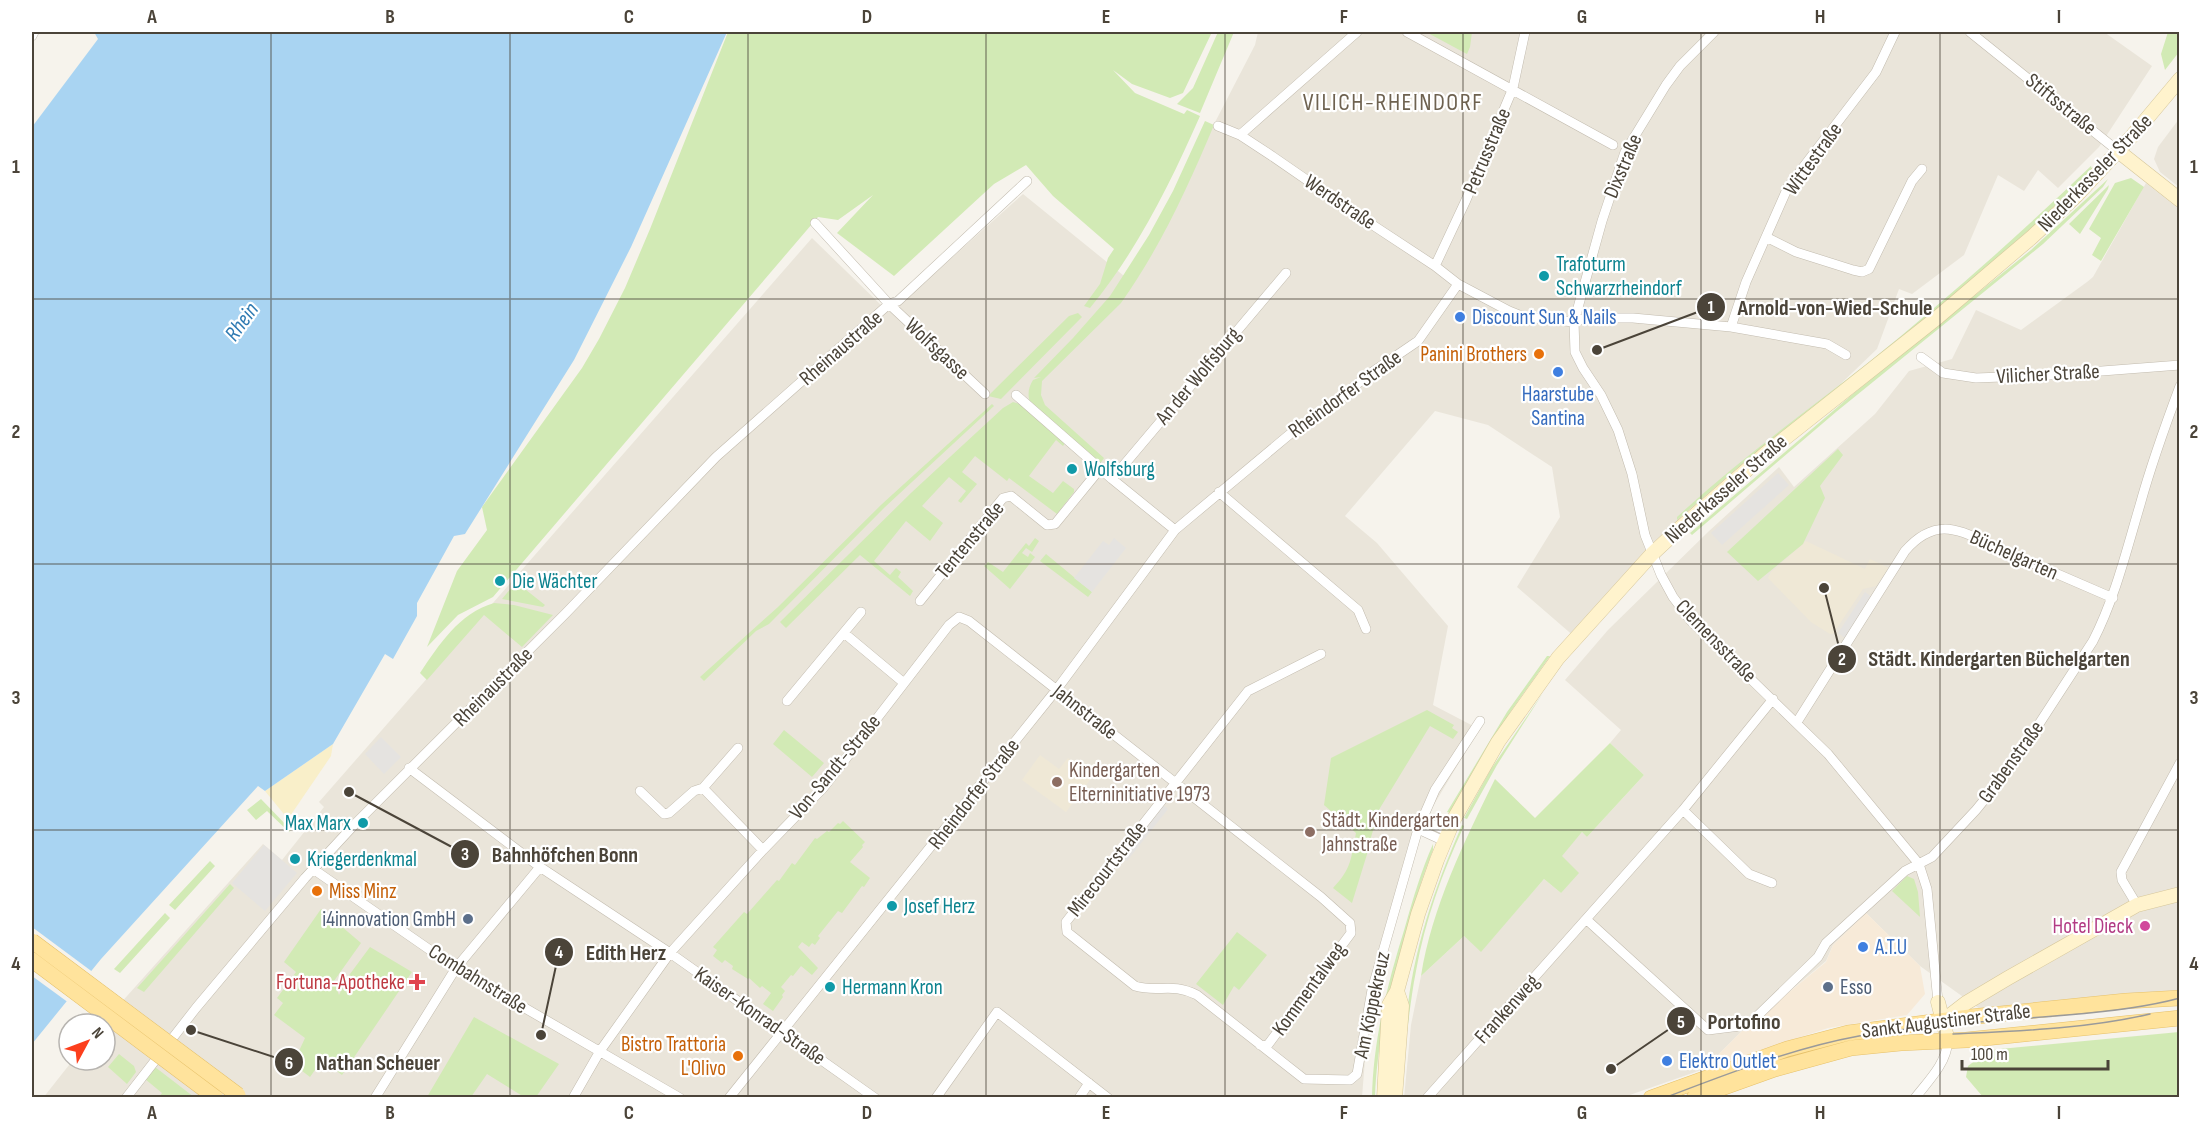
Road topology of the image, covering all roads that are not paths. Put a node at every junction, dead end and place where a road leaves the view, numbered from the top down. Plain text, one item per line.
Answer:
1 (34, 32) edge
2 (1358, 32) edge
3 (1407, 32) edge
4 (1524, 32) edge
5 (1714, 32) edge
6 (1895, 32) edge
7 (1970, 32) edge
8 (32, 36) edge
9 (2180, 79) edge
10 (1513, 88) junction
11 (1218, 126) dead end
12 (1240, 135) junction
13 (1613, 145) dead end
14 (2118, 151) junction
15 (1922, 169) dead end
16 (1027, 181) dead end
17 (2180, 200) edge
18 (815, 223) dead end
19 (1766, 237) junction
20 (1435, 266) junction
21 (1286, 273) dead end
22 (1458, 284) junction
23 (890, 304) junction
24 (1574, 322) junction
25 (1731, 327) junction
26 (1846, 355) dead end
27 (1921, 357) dead end
28 (2180, 365) edge
29 (2180, 386) edge
30 (985, 394) dead end
31 (1016, 395) dead end
32 (1100, 469) junction
33 (1112, 479) junction
34 (1219, 492) junction
35 (1175, 530) junction
36 (1652, 554) junction
37 (2113, 598) junction
38 (920, 601) dead end
39 (861, 612) dead end
40 (959, 617) joint
41 (1366, 629) dead end
42 (844, 633) junction
43 (1321, 654) dead end
44 (904, 683) junction
45 (1057, 690) junction
46 (1773, 699) junction
47 (787, 701) dead end
48 (1480, 721) dead end
49 (1797, 722) junction
50 (738, 748) dead end
51 (2180, 763) edge
52 (409, 768) junction
53 (1176, 782) junction
54 (703, 788) junction
55 (640, 791) dead end
56 (1683, 810) junction
57 (1420, 825) junction
58 (1447, 837) junction
59 (763, 850) junction
60 (1919, 864) junction
61 (540, 867) junction
62 (313, 869) junction
63 (1772, 883) dead end
64 (2180, 894) edge
65 (2135, 901) junction
66 (1587, 920) junction
67 (1350, 923) joint
68 (32, 941) edge
69 (670, 953) junction
70 (32, 960) edge
71 (456, 968) junction
72 (1397, 991) junction
73 (2180, 998) edge
74 (1938, 1002) joint
75 (2180, 1018) edge
76 (1944, 1020) junction
77 (783, 1031) junction
78 (1948, 1041) junction
79 (1260, 1045) junction
80 (600, 1051) junction
81 (1089, 1083) junction
82 (240, 1096) edge
83 (126, 1098) edge
84 (216, 1098) edge
85 (375, 1098) edge
86 (573, 1098) edge
87 (680, 1098) edge
88 (729, 1098) edge
89 (875, 1098) edge
90 (936, 1098) edge
91 (1079, 1098) edge
92 (1108, 1098) edge
93 (1384, 1098) edge
94 (1395, 1098) edge
95 (1427, 1098) edge
96 (1651, 1098) edge
97 (1694, 1098) edge
98 (1915, 1098) edge

1 - 8 street
2 - 12 street
3 - 10 street
4 - 10 street, Petrusstraße
5 - 24 street, Dixstraße
6 - 19 street, Wittestraße
7 - 14 street, Stiftsstraße
9 - 14 main road, Niederkasseler Straße
10 - 13 street
10 - 20 street, Petrusstraße
11 - 12 street, Werdstraße
12 - 20 street, Werdstraße
14 - 17 main road, Stiftsstraße
14 - 36 main road, Niederkasseler Straße
15 - 19 street
16 - 23 street, Rheinaustraße
18 - 23 street, Rheinaustraße
19 - 25 street, Wittestraße
20 - 22 street, Werdstraße
21 - 33 street, An der Wolfsburg
22 - 24 street
22 - 34 street, Rheindorfer Straße
23 - 30 street, Wolfsgasse
23 - 52 street, Rheinaustraße
24 - 25 street
24 - 36 street, Clemensstraße
25 - 26 street
27 - 28 street, Vilicher Straße
29 - 37 street, Grabenstraße
31 - 32 street
32 - 33 street
32 - 38 street, Tentenstraße
33 - 35 street
34 - 35 street, Rheindorfer Straße
34 - 41 street
35 - 45 street, Rheindorfer Straße
36 - 46 street, Clemensstraße
36 - 58 main road, Niederkasseler Straße
37 - 49 street, Büchelgarten
37 - 60 street, Grabenstraße
39 - 42 street
40 - 44 street, Von-Sandt-Straße
40 - 45 street, Jahnstraße
42 - 44 street
42 - 47 street
43 - 53 street, Mirecourtstraße
44 - 59 street, Von-Sandt-Straße
45 - 53 street, Jahnstraße
45 - 77 street, Rheindorfer Straße
46 - 49 street, Clemensstraße
46 - 56 street, Frankenweg
48 - 57 street, Am Köppekreuz
49 - 60 street, Clemensstraße
50 - 54 street
51 - 65 street
52 - 61 street, Kaiser-Konrad-Straße
52 - 62 street, Rheinaustraße
53 - 67 street, Jahnstraße
53 - 79 street, Mirecourtstraße
54 - 55 street
54 - 59 street
56 - 63 street
56 - 66 street, Frankenweg
57 - 58 street
57 - 79 street, Am Köppekreuz
58 - 72 main road, Niederkasseler Straße
59 - 69 street, Von-Sandt-Straße
60 - 66 street, Grabenstraße
60 - 74 street, Clemensstraße
61 - 69 street, Kaiser-Konrad-Straße
61 - 71 street
62 - 71 street, Combahnstraße
62 - 83 street, Rheinaustraße
64 - 65 main road
65 - 76 main road
66 - 95 street, Frankenweg
67 - 79 street, Kommentalweg
68 - 82 main road, bridge
69 - 77 street, Kaiser-Konrad-Straße
69 - 80 street, Von-Sandt-Straße
70 - 84 main road, bridge
71 - 80 street, Combahnstraße
71 - 85 street
72 - 93 main road, Niederkasseler Straße
72 - 94 main road, Niederkasseler Straße
73 - 76 main road, Sankt Augustiner Straße
74 - 76 main road, Clemensstraße
75 - 78 main road, Sankt Augustiner Straße
76 - 78 main road, Clemensstraße
76 - 96 main road, Sankt Augustiner Straße
77 - 88 street, Rheindorfer Straße
77 - 89 street, Kaiser-Konrad-Straße
78 - 97 main road, Sankt Augustiner Straße
78 - 98 street
80 - 86 street, Von-Sandt-Straße
80 - 87 street, Combahnstraße
81 - 90 street
81 - 91 street
81 - 92 street

